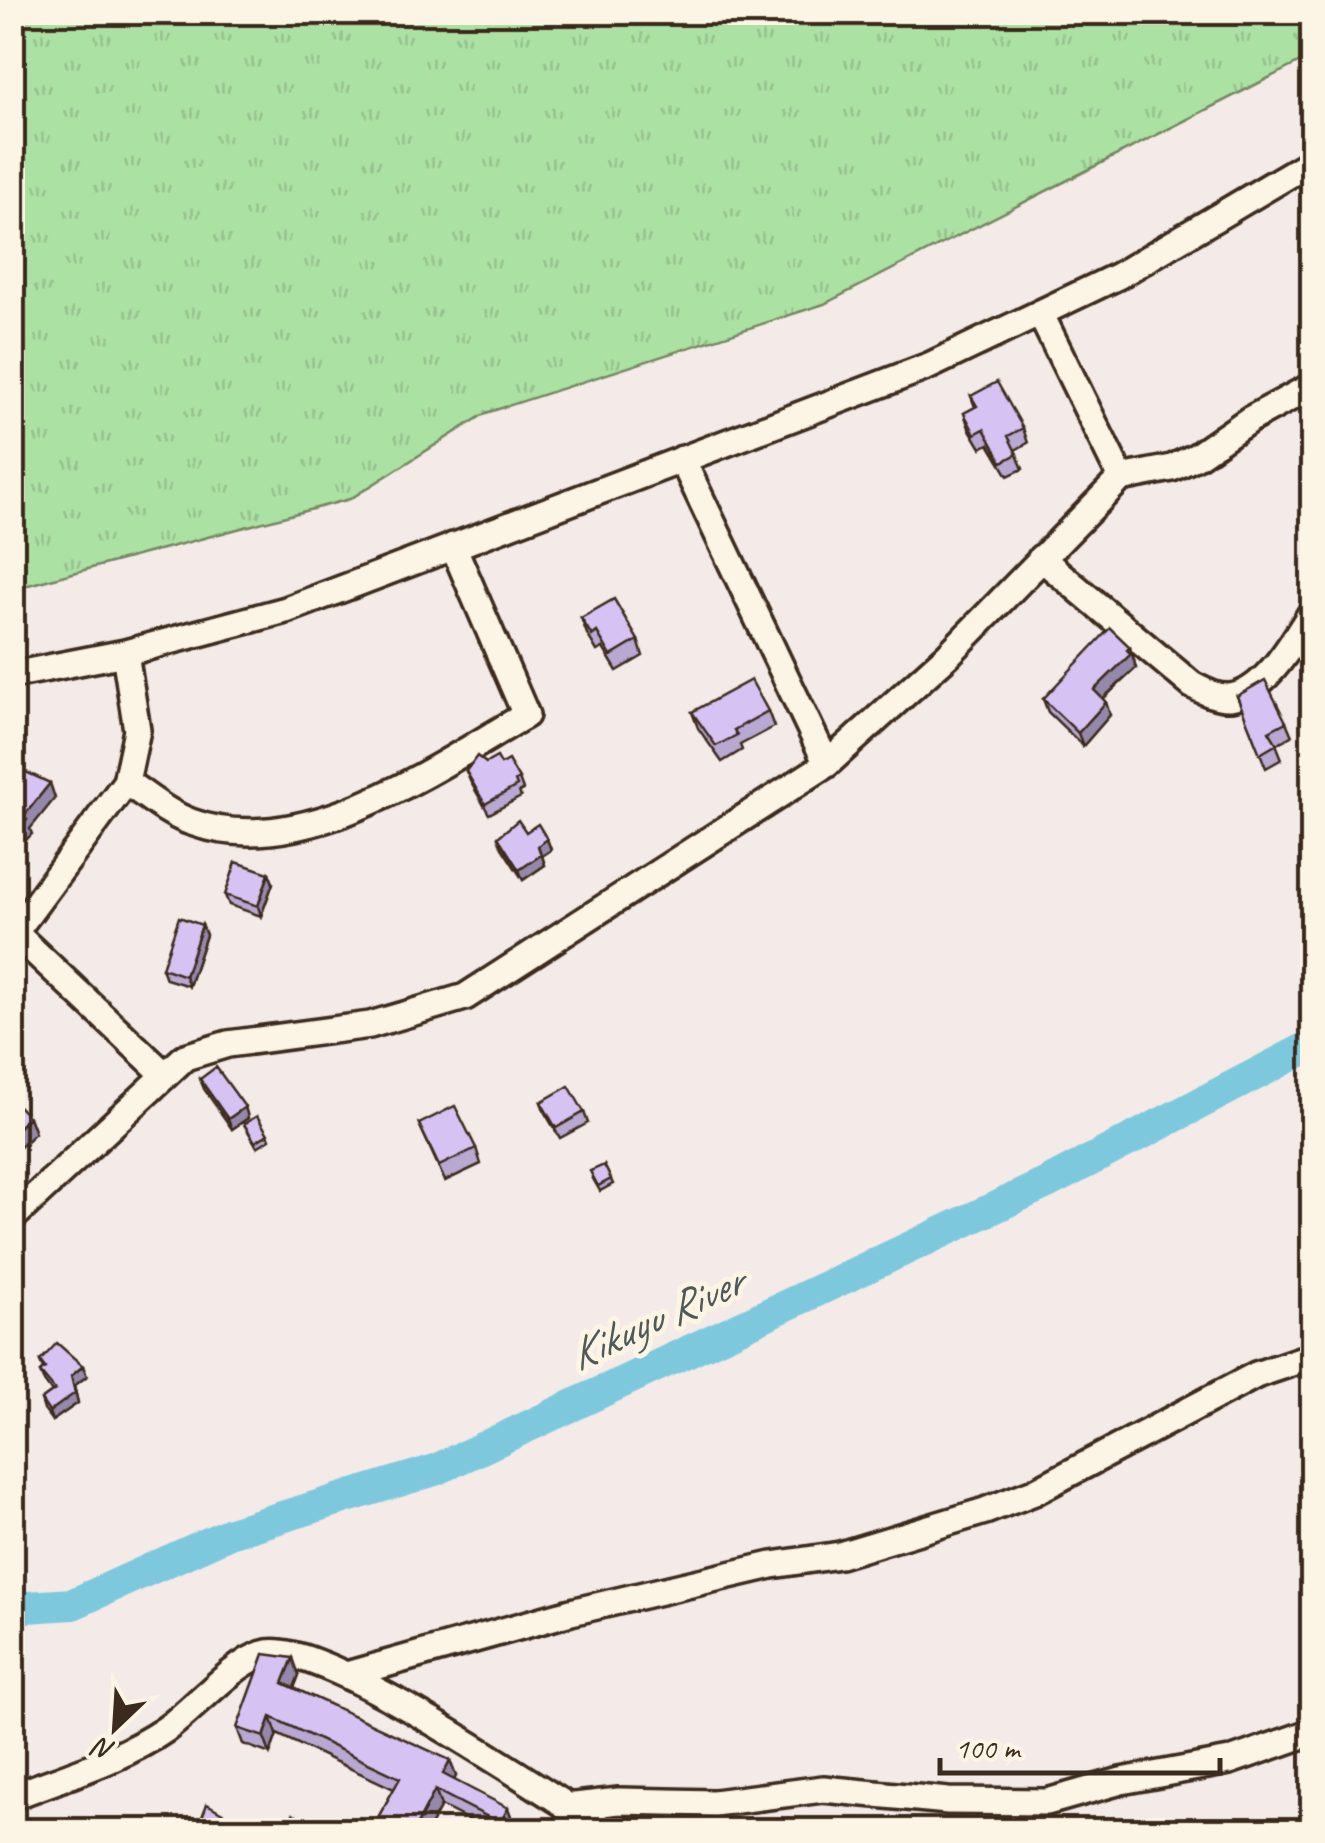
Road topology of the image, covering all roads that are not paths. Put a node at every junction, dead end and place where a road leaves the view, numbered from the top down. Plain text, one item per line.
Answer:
1 (1312, 162) edge
2 (1040, 313) junction
3 (1312, 386) edge
4 (682, 459) junction
5 (1122, 478) junction
6 (453, 546) junction
7 (1040, 558) junction
8 (1312, 612) edge
9 (125, 653) junction
10 (12, 675) edge
11 (826, 764) junction
12 (126, 782) junction
13 (14, 935) edge
14 (164, 1074) junction
15 (12, 1218) edge
16 (1312, 1356) edge
17 (350, 1674) junction
18 (1312, 1732) edge
19 (12, 1796) edge
20 (566, 1807) junction
21 (605, 1830) edge

1 - 2 street
2 - 4 street
2 - 5 street
3 - 5 street
4 - 6 street
4 - 11 street
5 - 7 street
6 - 9 street
6 - 12 street
7 - 8 street
7 - 11 street
9 - 10 street
9 - 12 street
11 - 14 street
12 - 13 street
13 - 14 street
14 - 15 street
16 - 17 street
17 - 19 street
17 - 20 street
18 - 20 street
20 - 21 street

